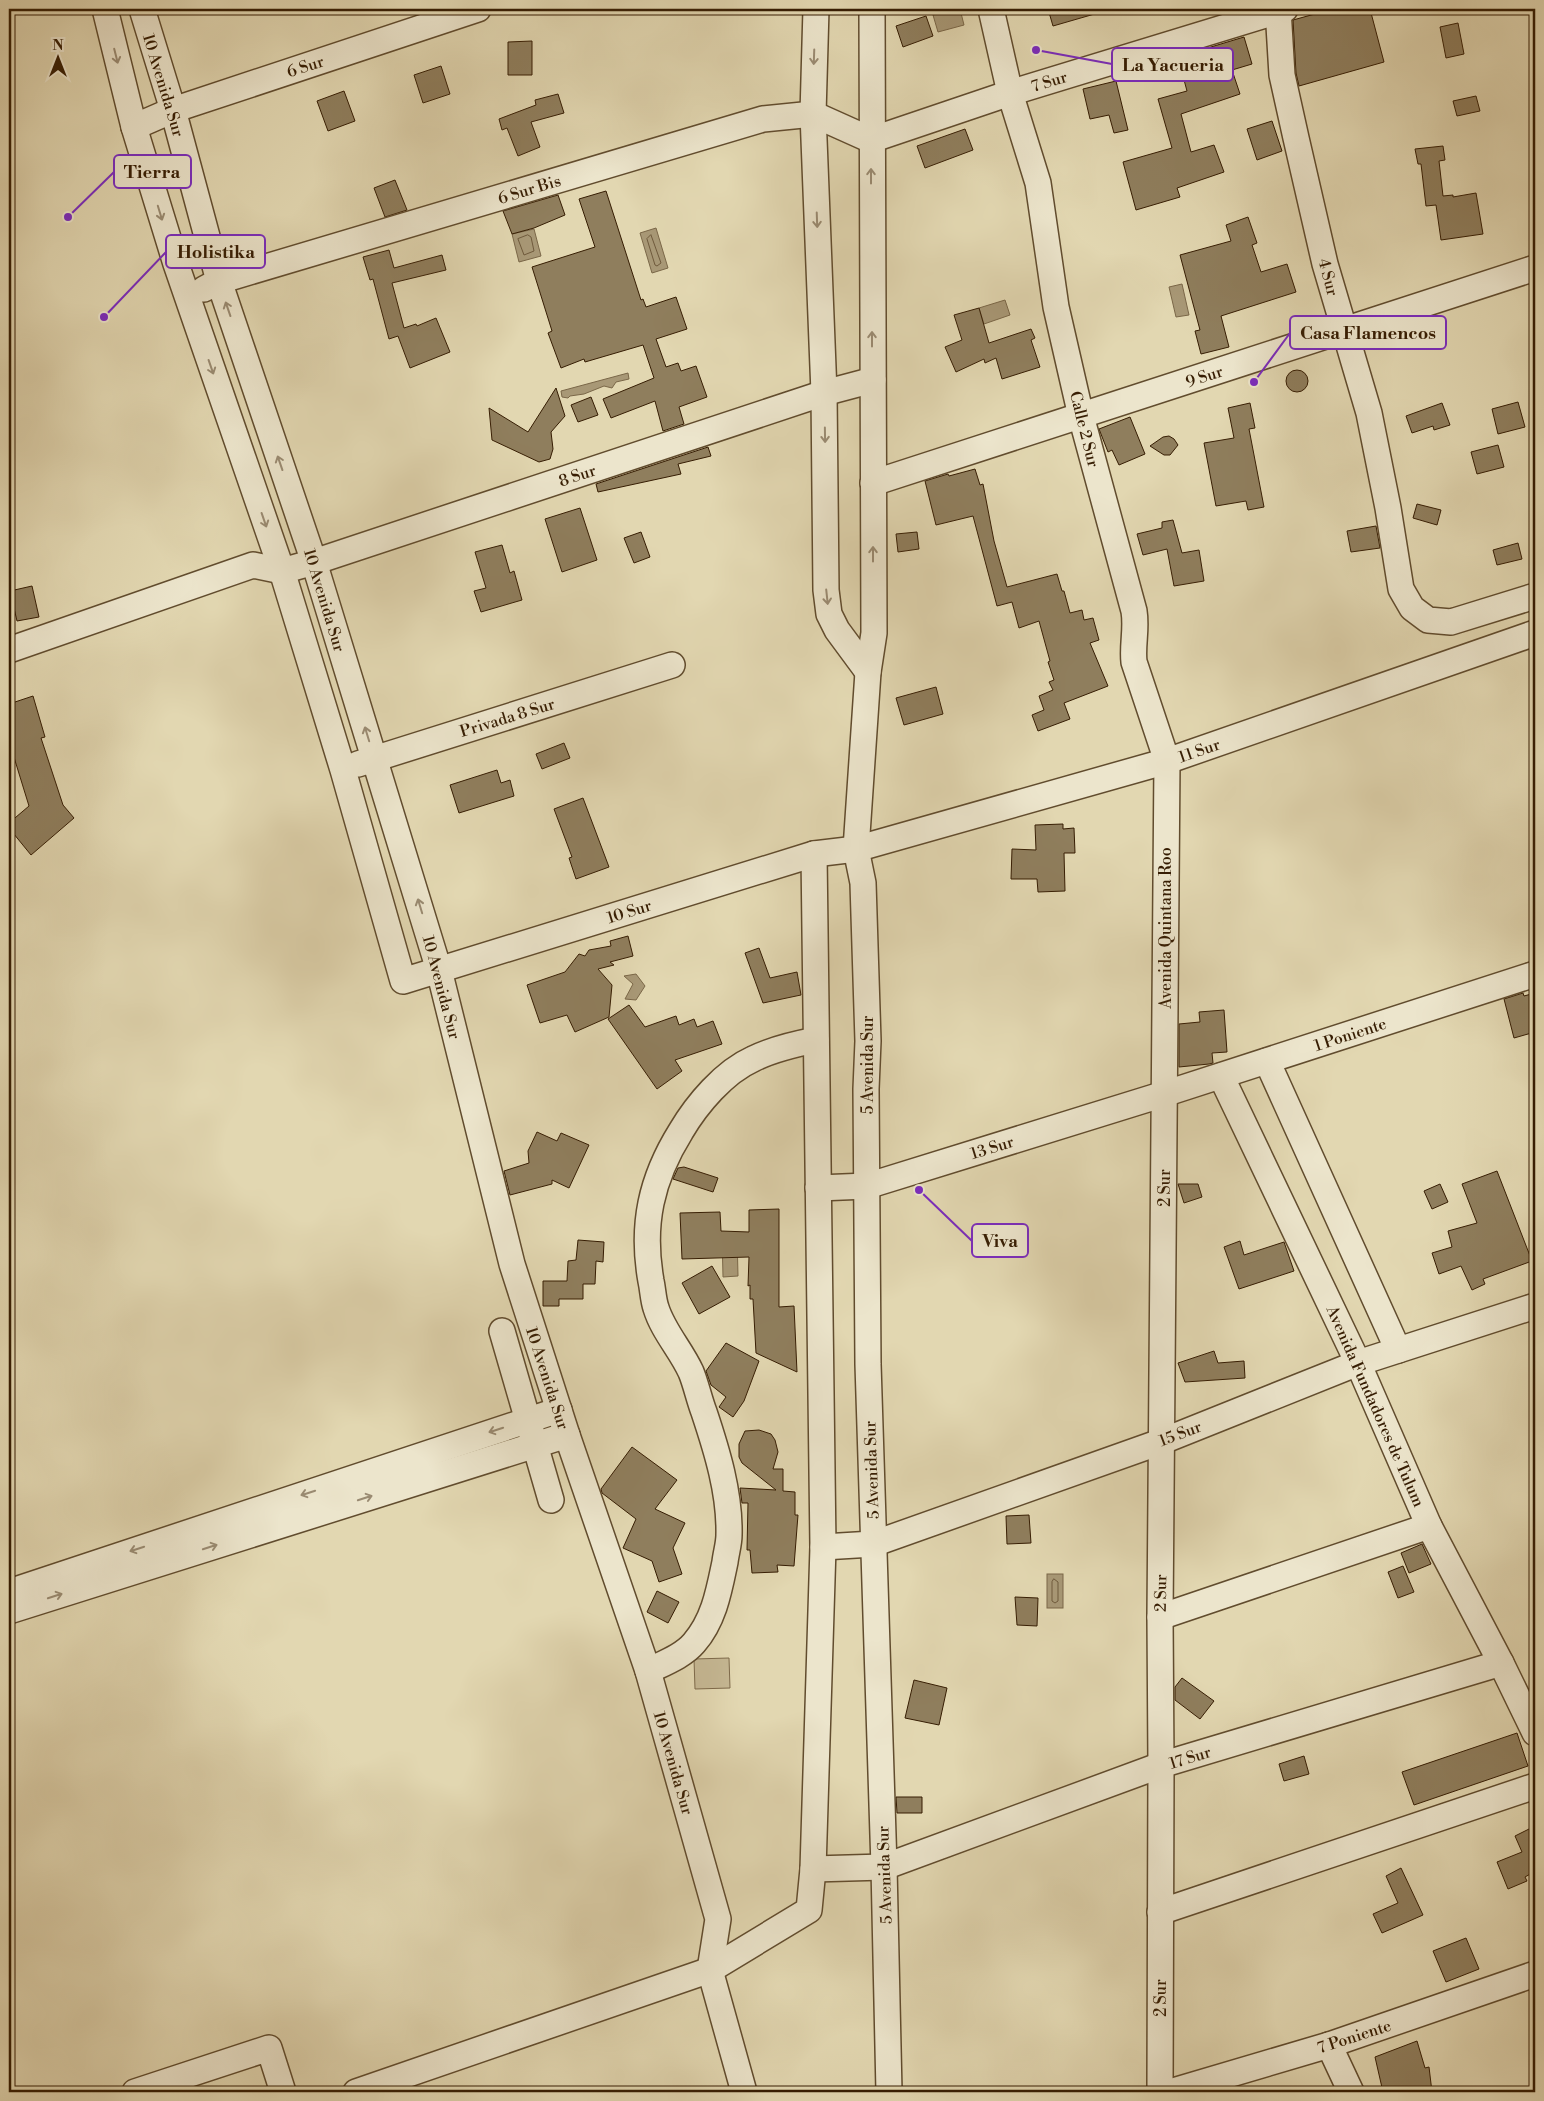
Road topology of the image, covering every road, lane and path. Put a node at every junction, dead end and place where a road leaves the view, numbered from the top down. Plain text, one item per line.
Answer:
1 (105, 9) edge
2 (142, 9) edge
3 (478, 9) edge
4 (816, 9) edge
5 (872, 9) edge
6 (991, 9) edge
7 (1280, 10) edge
8 (1010, 93) junction
9 (173, 110) junction
10 (813, 114) junction
11 (134, 127) junction
12 (871, 140) junction
13 (1535, 268) edge
14 (219, 282) junction
15 (188, 297) junction
16 (1343, 331) junction
17 (872, 380) junction
18 (824, 393) junction
19 (1081, 416) junction
20 (873, 483) junction
21 (314, 562) junction
22 (282, 571) junction
23 (1535, 596) edge
24 (1535, 633) edge
25 (9, 650) edge
26 (672, 666) dead end
27 (868, 672) junction
28 (374, 758) junction
29 (1166, 762) junction
30 (343, 770) junction
31 (856, 849) junction
32 (814, 854) junction
33 (439, 970) junction
34 (1535, 974) edge
35 (816, 1040) junction
36 (1267, 1061) junction
37 (1221, 1076) junction
38 (1164, 1094) junction
39 (867, 1186) junction
40 (818, 1188) junction
41 (1535, 1306) edge
42 (502, 1331) dead end
43 (1398, 1350) junction
44 (1358, 1363) junction
45 (559, 1410) junction
46 (527, 1420) junction
47 (567, 1435) junction
48 (1163, 1440) junction
49 (534, 1444) junction
50 (551, 1500) dead end
51 (1429, 1526) junction
52 (873, 1544) junction
53 (822, 1547) junction
54 (9, 1592) edge
55 (9, 1611) edge
56 (1160, 1617) junction
57 (1501, 1663) junction
58 (648, 1671) junction
59 (1535, 1734) edge
60 (1161, 1766) junction
61 (1535, 1786) edge
62 (884, 1867) junction
63 (813, 1870) junction
64 (1160, 1912) junction
65 (710, 1970) junction
66 (1535, 1974) edge
67 (1329, 2045) junction
68 (135, 2092) edge
69 (283, 2092) edge
70 (356, 2092) edge
71 (744, 2092) edge
72 (889, 2092) edge
73 (1160, 2092) edge
74 (1170, 2092) edge
75 (1351, 2092) edge

1 -> 11 street
2 - 9 street, 10 Avenida Sur
3 - 9 street, 6 Sur
4 -> 10 street
5 - 12 street, 5 Avenida Sur
6 - 8 street, Calle 2 Sur
7 - 8 street, 7 Sur
7 - 16 street, 4 Sur
8 - 12 street, 7 Sur
8 - 19 street, Calle 2 Sur
9 - 11 street, 6 Sur
9 - 14 street, 10 Avenida Sur
10 - 12 street, 6 Sur Bis
10 - 14 street, 6 Sur Bis
10 -> 18 street
11 -> 15 street
17 -> 12 street, 5 Avenida Sur
13 - 16 street, 9 Sur
14 - 15 street, 6 Sur Bis
21 -> 14 street, 10 Avenida Sur
15 -> 22 street
16 - 19 street, 9 Sur
16 - 23 street, 4 Sur
17 - 18 street, 8 Sur
17 - 20 street, 5 Avenida Sur
18 - 21 street, 8 Sur
18 -> 27 street
19 - 20 street, 9 Sur
19 - 29 street, Calle 2 Sur
27 -> 20 street, 5 Avenida Sur
21 - 22 street, 8 Sur
28 -> 21 street, 10 Avenida Sur
22 - 25 street
22 - 30 street
24 - 29 street, 11 Sur
26 - 28 street, Privada 8 Sur
27 - 31 street, 5 Avenida Sur
28 - 30 street, Privada 8 Sur
33 -> 28 street, 10 Avenida Sur
29 - 31 street, 11 Sur
29 - 38 street, Avenida Quintana Roo
30 - 33 street, 10 Sur
31 - 32 street, 10 Sur
31 - 39 street, 5 Avenida Sur
32 - 33 street, 10 Sur
32 - 35 street
33 - 45 street, 10 Avenida Sur
34 - 36 street, 1 Poniente
35 - 40 street
35 - 58 street
36 - 37 street, 1 Poniente
36 - 43 street
37 - 38 street, 1 Poniente
37 - 44 street, Avenida Fundadores de Tulum
38 - 39 street, 13 Sur
38 - 48 street, 2 Sur
39 - 40 street, 13 Sur
39 - 52 street, 5 Avenida Sur
40 - 53 street
41 - 43 street, 15 Sur
42 - 46 street
43 - 44 street, 15 Sur
44 - 48 street, 15 Sur
44 - 51 street, Avenida Fundadores de Tulum
45 - 46 street
45 - 47 street, 10 Avenida Sur
46 - 49 street
46 -> 54 street
47 - 49 street
47 - 58 street, 10 Avenida Sur
48 - 52 street, 15 Sur
48 - 56 street, 2 Sur
49 - 50 street
55 -> 49 street
51 - 56 street
51 - 57 street, Avenida Fundadores de Tulum
52 - 53 street, 15 Sur
52 - 62 street, 5 Avenida Sur
53 - 63 street
56 - 60 street, 2 Sur
57 - 59 street, Avenida Fundadores de Tulum
57 - 60 street, 17 Sur
58 - 65 street, 10 Avenida Sur
60 - 62 street, 17 Sur
60 - 64 street, 2 Sur
61 - 64 street
62 - 63 street, 17 Sur
62 - 72 street, 5 Avenida Sur
63 - 65 street
64 - 73 street, 2 Sur
65 - 70 street
65 - 71 street
66 - 67 street, 7 Poniente
67 - 74 street, 7 Poniente
67 - 75 street
68 - 69 street

